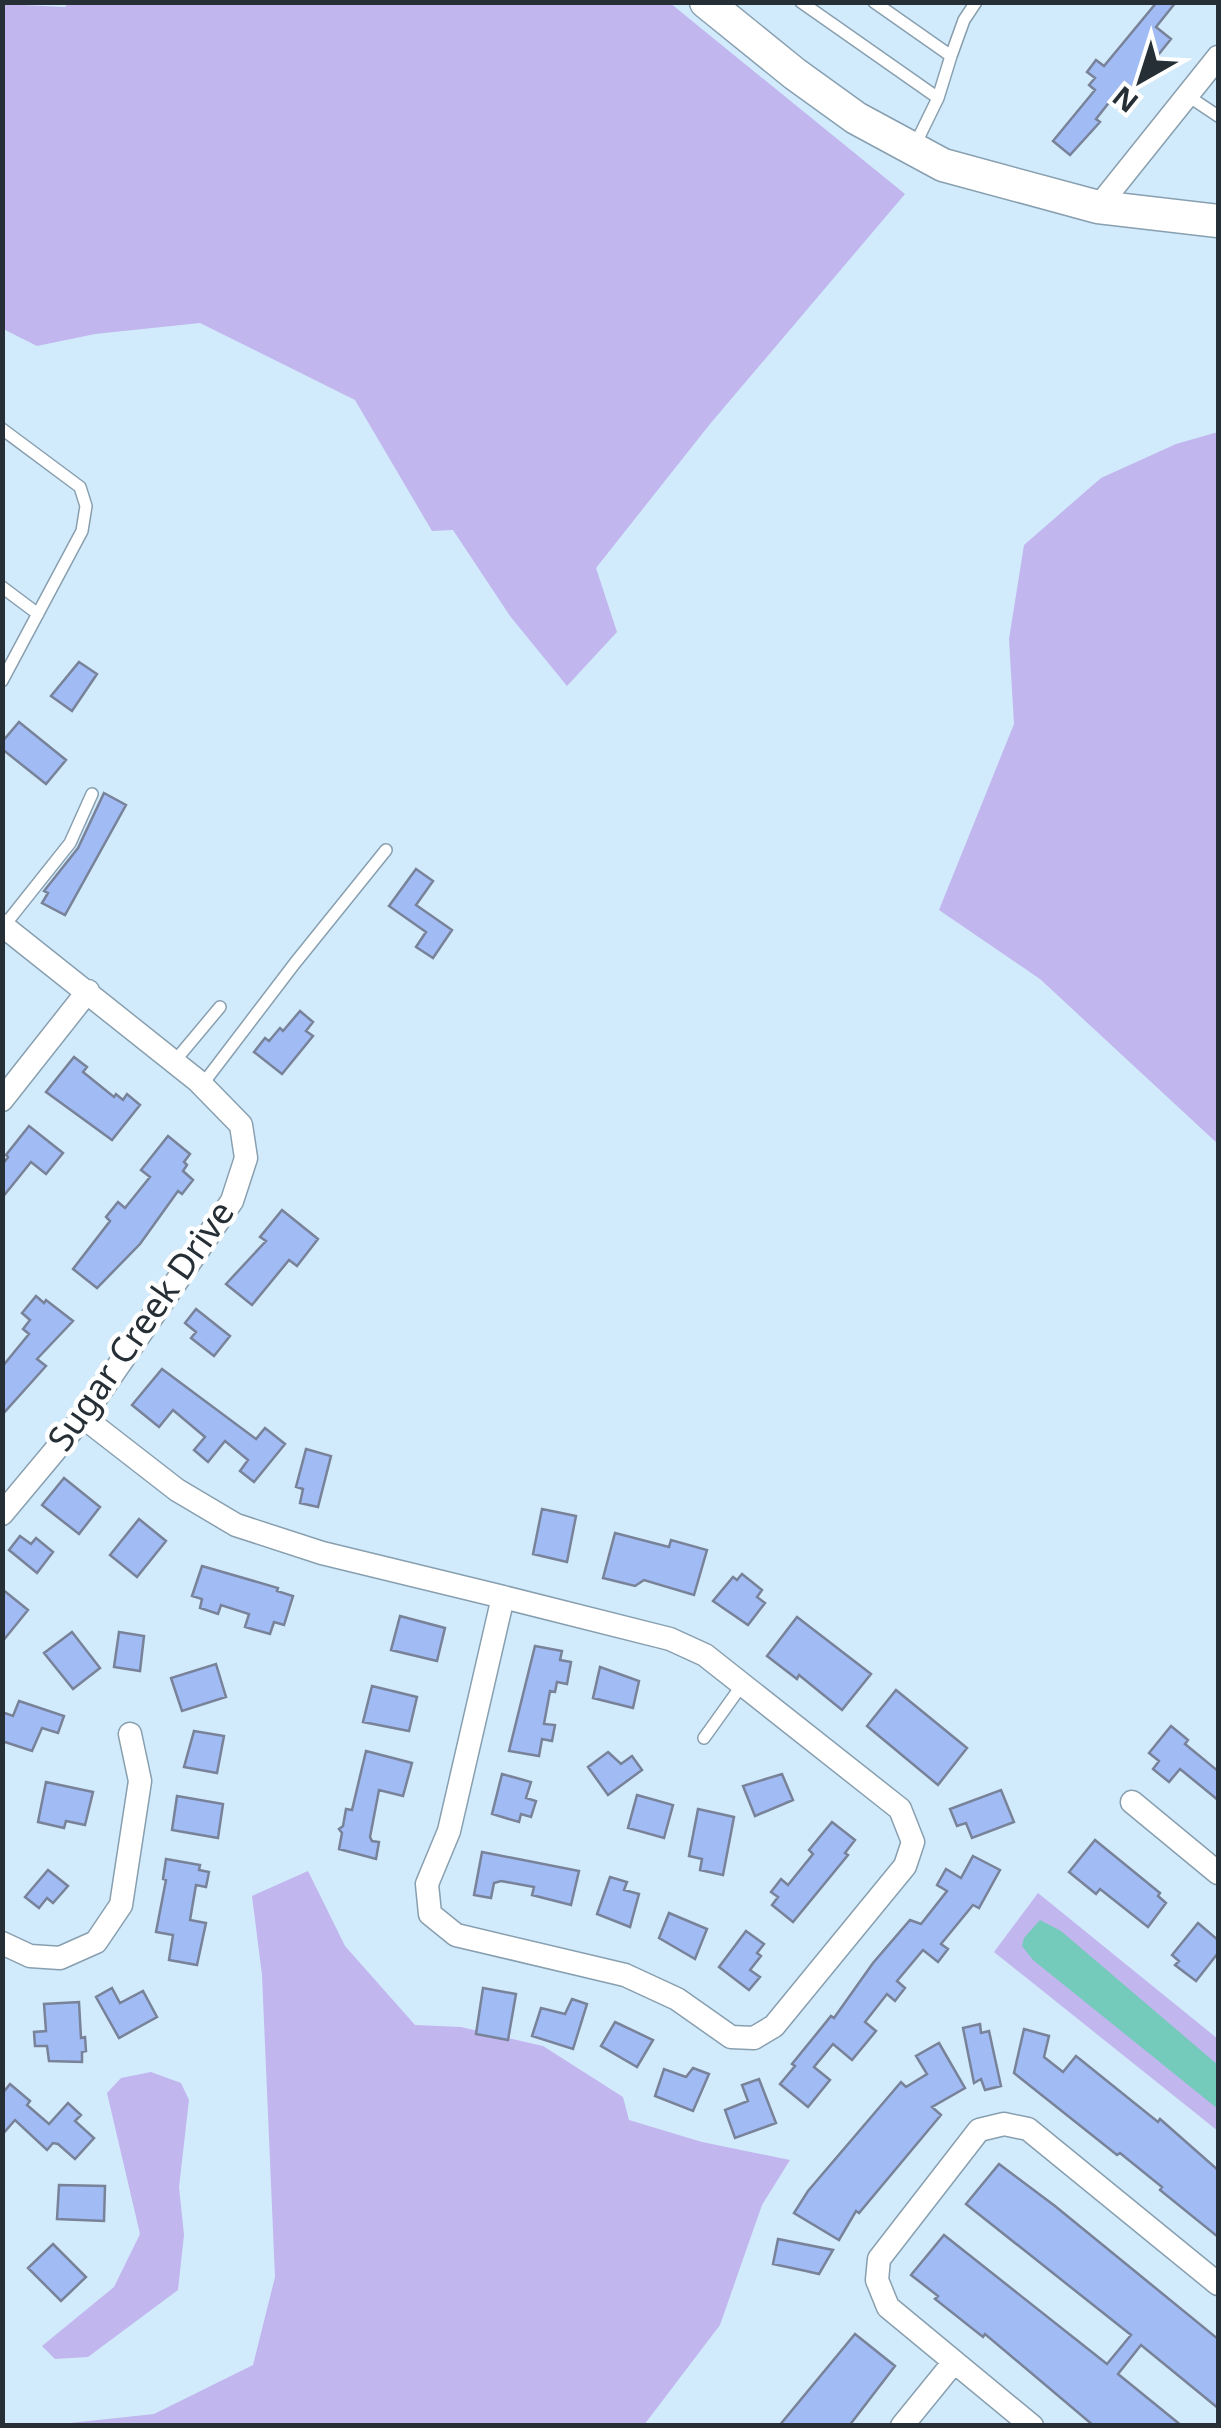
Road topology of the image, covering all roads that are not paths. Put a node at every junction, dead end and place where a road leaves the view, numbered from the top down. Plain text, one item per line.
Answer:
1 (706, 2) edge
2 (801, 2) edge
3 (874, 2) edge
4 (976, 2) edge
5 (951, 56) junction
6 (1218, 57) edge
7 (1188, 96) junction
8 (938, 98) junction
9 (1218, 116) edge
10 (914, 149) junction
11 (1098, 207) junction
12 (1218, 221) edge
13 (2, 429) edge
14 (2, 587) edge
15 (38, 614) junction
16 (2, 681) edge
17 (92, 794) dead end
18 (386, 850) dead end
19 (3, 926) edge
20 (88, 991) junction
21 (220, 1006) dead end
22 (174, 1062) junction
23 (202, 1085) junction
24 (2, 1100) edge
25 (83, 1417) junction
26 (2, 1514) edge
27 (503, 1597) junction
28 (742, 1685) junction
29 (130, 1734) dead end
30 (704, 1738) dead end
31 (1132, 1802) dead end
32 (1218, 1873) edge
33 (2, 1942) edge
34 (1218, 2284) edge
35 (954, 2362) junction
36 (902, 2426) edge
37 (1032, 2426) edge

1 - 10 main road
2 - 8 lane
3 - 5 lane
4 - 5 lane
5 - 8 lane
6 - 7 street
7 - 9 lane
7 - 11 street
8 - 10 lane
10 - 11 main road
11 - 12 main road
13 - 15 lane
14 - 15 lane
15 - 16 lane
17 - 19 lane
18 - 23 lane
19 - 20 street
20 - 22 street
20 - 24 street
21 - 22 lane
22 - 23 street
23 - 25 street, Sugar Creek Drive
25 - 26 street, Sugar Creek Drive
25 - 27 street
27 - 28 street
27 - 28 street
28 - 30 lane
29 - 33 street
31 - 32 street
34 - 35 street
35 - 36 street
35 - 37 street

